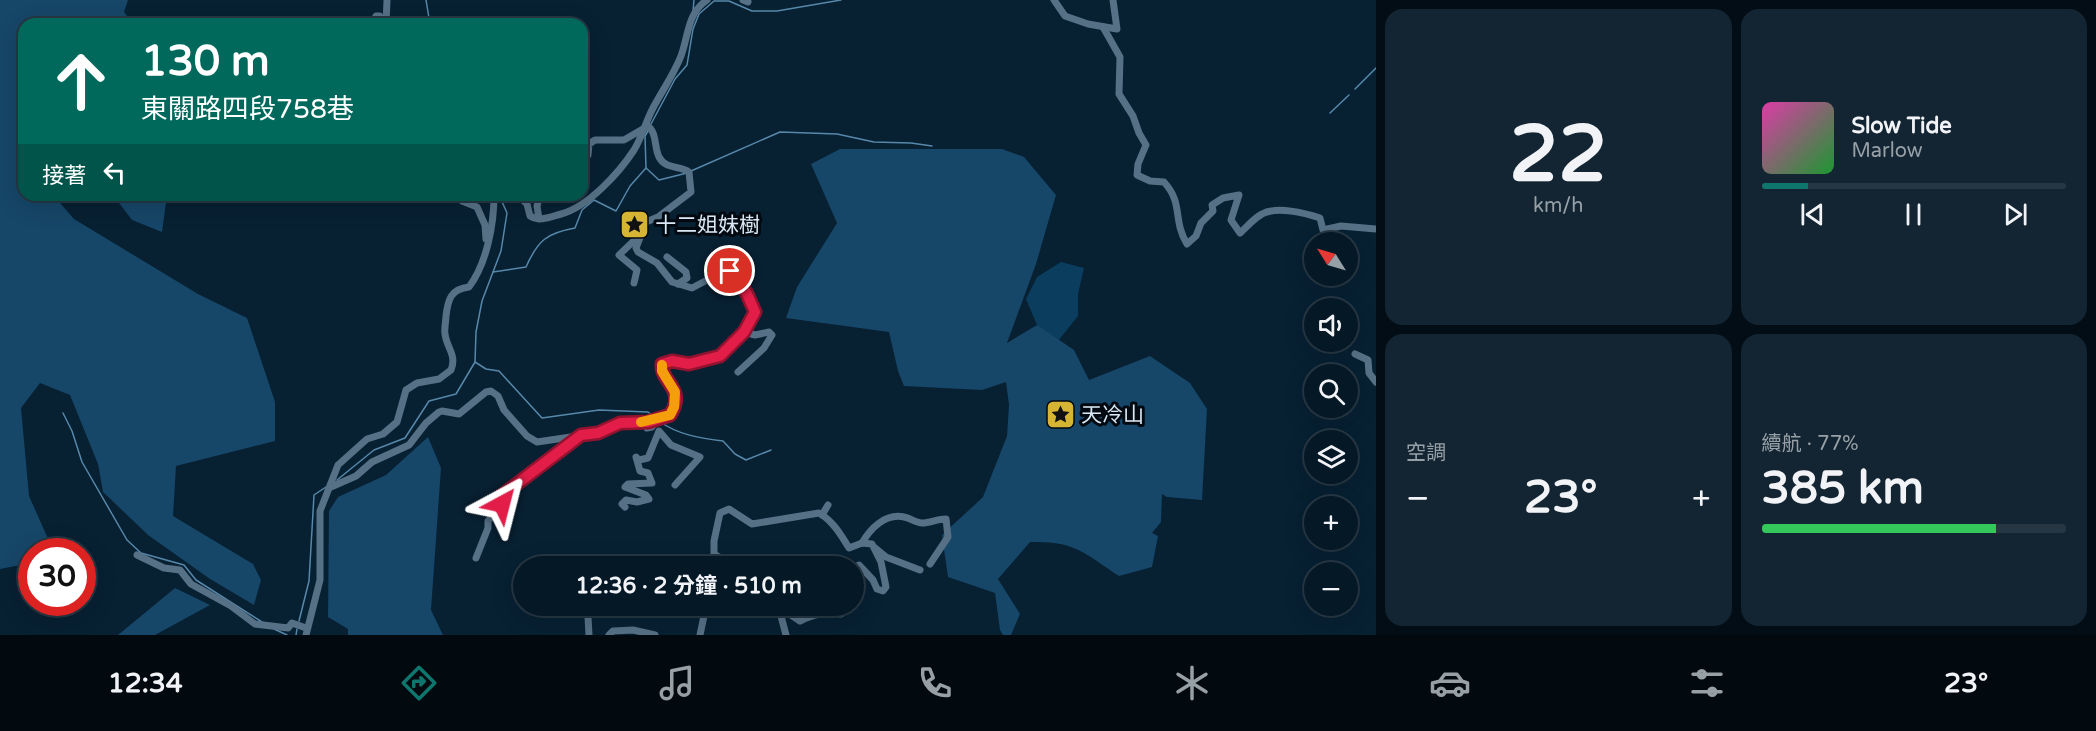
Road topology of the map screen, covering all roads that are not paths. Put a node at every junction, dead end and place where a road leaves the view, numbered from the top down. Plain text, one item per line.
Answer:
1 (387, 0) edge
2 (1053, 0) edge
3 (1113, 0) edge
4 (705, 1) edge
5 (385, 18) edge
6 (1103, 27) junction
7 (644, 127) junction
8 (588, 155) dead end
9 (588, 197) edge
10 (462, 201) edge
11 (493, 201) edge
12 (524, 201) edge
13 (538, 201) edge
14 (584, 201) edge
15 (539, 219) junction
16 (1376, 229) edge
17 (642, 234) junction
18 (486, 245) junction
19 (667, 257) dead end
20 (634, 283) dead end
21 (678, 284) junction
22 (744, 332) junction
23 (1355, 354) dead end
24 (738, 372) dead end
25 (1376, 382) edge
26 (658, 419) junction
27 (646, 428) dead end
28 (659, 431) junction
29 (581, 435) junction
30 (675, 485) dead end
31 (331, 487) junction
32 (828, 505) dead end
33 (625, 507) dead end
34 (822, 515) junction
35 (862, 543) junction
36 (872, 544) junction
37 (137, 555) dead end
38 (717, 556) edge
39 (476, 558) dead end
40 (930, 564) dead end
41 (864, 570) edge
42 (921, 570) dead end
43 (588, 616) edge
44 (705, 616) edge
45 (781, 616) edge
46 (792, 616) edge
47 (810, 616) edge
48 (306, 632) edge
49 (589, 635) edge
50 (609, 635) edge
51 (655, 635) edge
52 (700, 635) edge
53 (786, 635) edge

1 - 5 street
2 - 6 street
3 - 6 street
4 - 7 street
6 - 16 street
7 - 8 street
7 - 9 street
7 - 17 street
10 - 18 street
11 - 18 street
12 - 15 street
13 - 15 street
14 - 15 street
17 - 20 street
17 - 21 street
18 - 31 street
19 - 21 street
21 - 22 street
22 - 24 street
22 - 26 street
23 - 25 street
26 - 27 street
26 - 28 street
26 - 29 street
28 - 30 street
28 - 33 street
29 - 31 street
29 - 39 street
31 - 48 street
32 - 34 street
34 - 35 street
34 - 38 street
35 - 36 street
35 - 40 street
36 - 41 street
36 - 42 street
37 - 48 street
43 - 49 street
44 - 52 street
45 - 53 street
46 - 47 street
50 - 51 street

